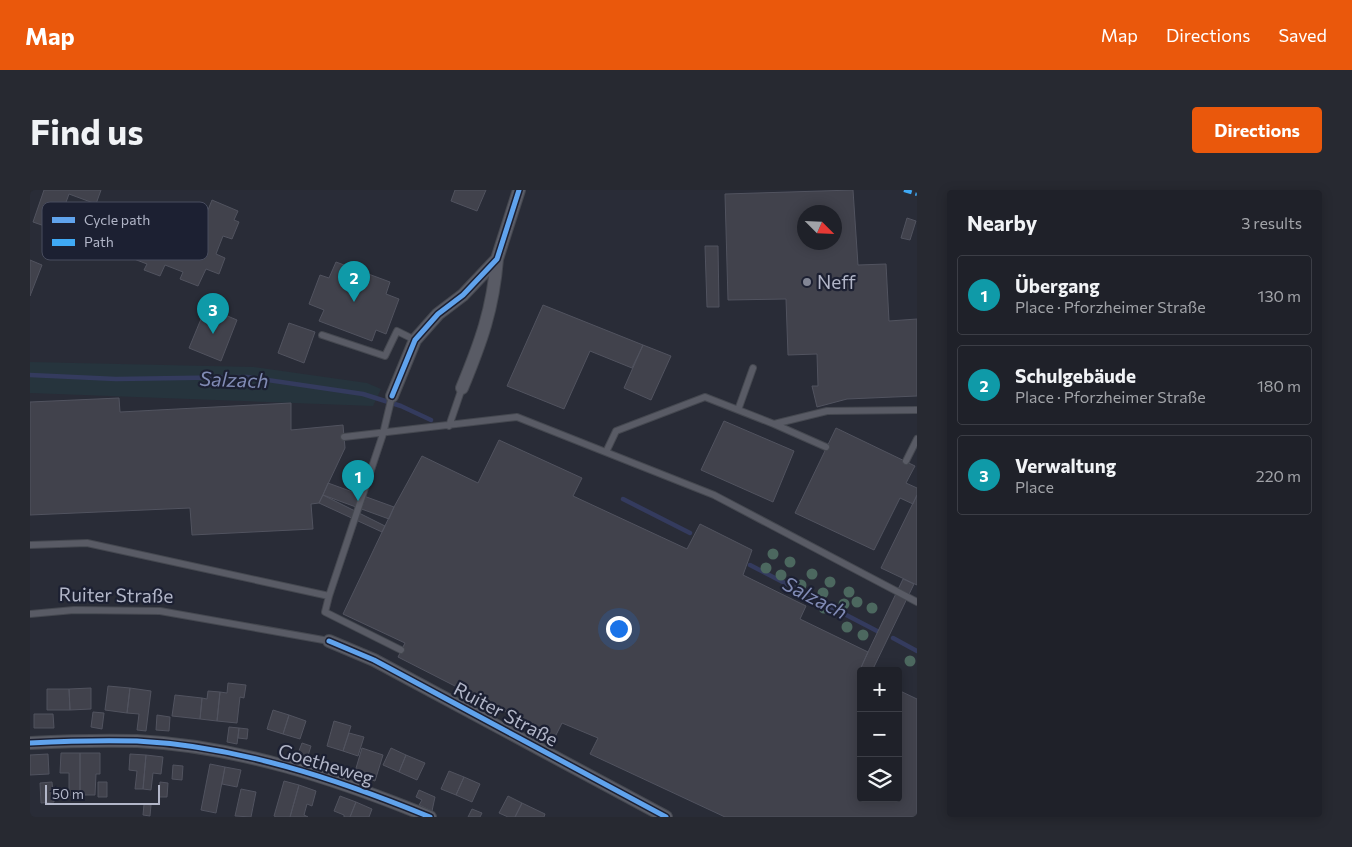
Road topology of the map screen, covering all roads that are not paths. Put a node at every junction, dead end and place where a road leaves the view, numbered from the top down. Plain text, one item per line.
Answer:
1 (519, 190) edge
2 (497, 260) junction
3 (322, 335) dead end
4 (415, 340) junction
5 (753, 368) dead end
6 (462, 388) joint
7 (392, 396) joint
8 (738, 410) junction
9 (917, 410) edge
10 (774, 424) junction
11 (449, 426) junction
12 (382, 434) junction
13 (344, 437) dead end
14 (917, 439) edge
15 (826, 447) dead end
16 (606, 452) junction
17 (906, 462) dead end
18 (30, 545) edge
19 (329, 596) junction
20 (917, 602) edge
21 (30, 614) edge
22 (329, 641) joint
23 (401, 650) dead end
24 (30, 743) edge
25 (430, 817) edge
26 (666, 817) edge

1 - 2 street
2 - 4 street
2 - 6 street
3 - 4 lane
4 - 7 street
5 - 8 lane
6 - 11 lane
7 - 12 lane
8 - 10 lane
8 - 16 lane
9 - 10 lane
10 - 15 lane
11 - 12 lane
11 - 16 lane
12 - 13 lane
12 - 19 lane
14 - 17 lane
16 - 20 lane
18 - 19 lane
19 - 23 lane
21 - 22 lane, Ruiter Straße
22 - 26 street, Ruiter Straße
24 - 25 street, Goetheweg

